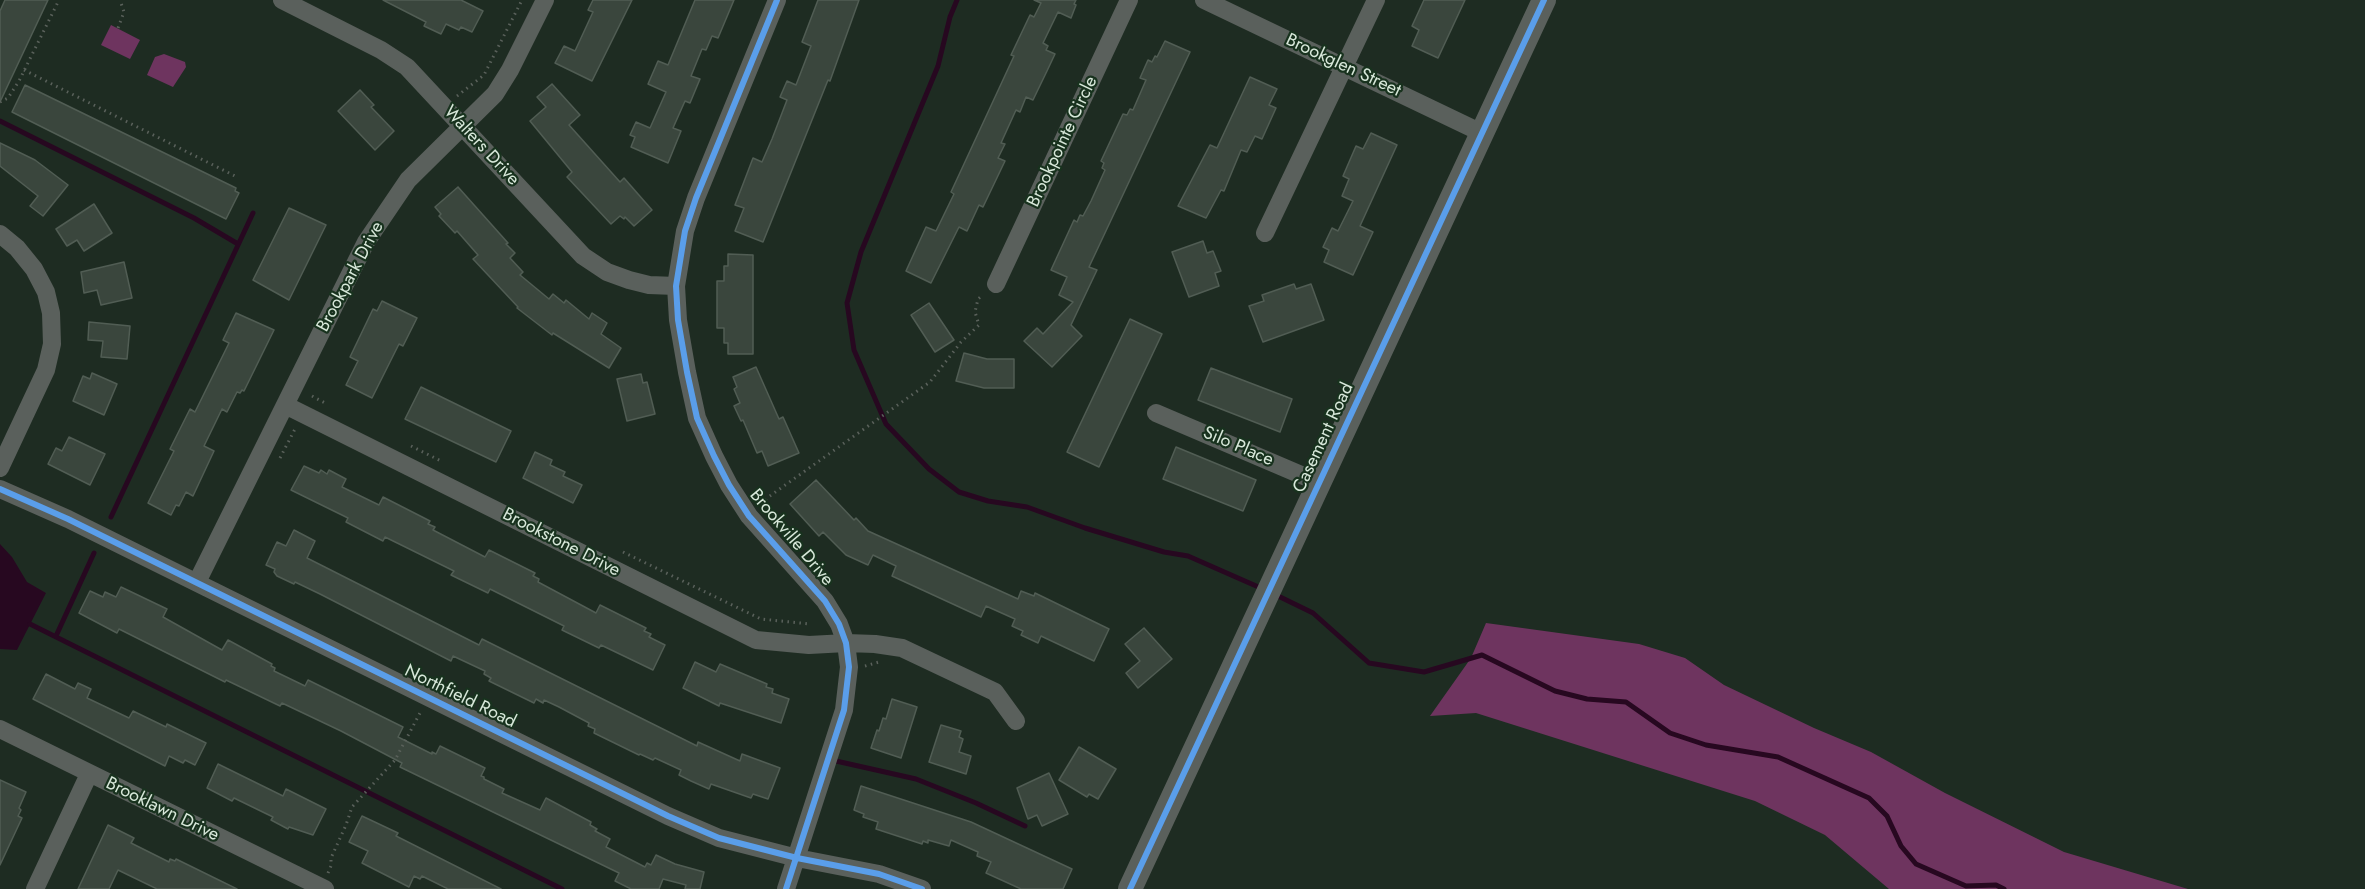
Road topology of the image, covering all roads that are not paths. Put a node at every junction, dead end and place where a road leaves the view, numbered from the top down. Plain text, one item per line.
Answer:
1 (282, 0) edge
2 (545, 0) edge
3 (777, 0) edge
4 (1129, 0) edge
5 (1204, 0) edge
6 (1376, 0) edge
7 (1544, 0) edge
8 (1345, 67) junction
9 (462, 126) junction
10 (1482, 133) junction
11 (1265, 233) dead end
12 (0, 234) edge
13 (996, 284) road end
14 (676, 285) junction
15 (285, 405) junction
16 (1156, 413) dead end
17 (0, 468) edge
18 (1320, 483) junction
19 (0, 489) edge
20 (196, 582) junction
21 (846, 643) junction
22 (1016, 721) dead end
23 (0, 729) edge
24 (88, 774) junction
25 (797, 858) junction
26 (323, 888) edge
27 (35, 889) edge
28 (786, 889) edge
29 (922, 889) edge
30 (1130, 889) edge

1 - 9 street, Walters Drive
2 - 9 street, Brookpark Drive
3 - 14 street, Brookville Drive
4 - 13 street, Brookpointe Circle
5 - 8 street, Brookglen Street
6 - 8 street
7 - 10 street, Casement Road
8 - 10 street, Brookglen Street
8 - 11 street
9 - 14 street, Walters Drive
9 - 15 street, Brookpark Drive
10 - 18 street, Casement Road
12 - 17 street
14 - 21 street, Brookville Drive
15 - 20 street, Brookpark Drive
15 - 21 street, Brookstone Drive
16 - 18 street, Silo Place
18 - 30 street, Casement Road
19 - 20 street, Northfield Road
20 - 25 street, Northfield Road
21 - 22 street, Brookstone Drive
21 - 25 street, Brookville Drive
23 - 24 street, Brooklawn Drive
24 - 26 street, Brooklawn Drive
24 - 27 street
25 - 28 street, Brookville Drive
25 - 29 street, Northfield Road

